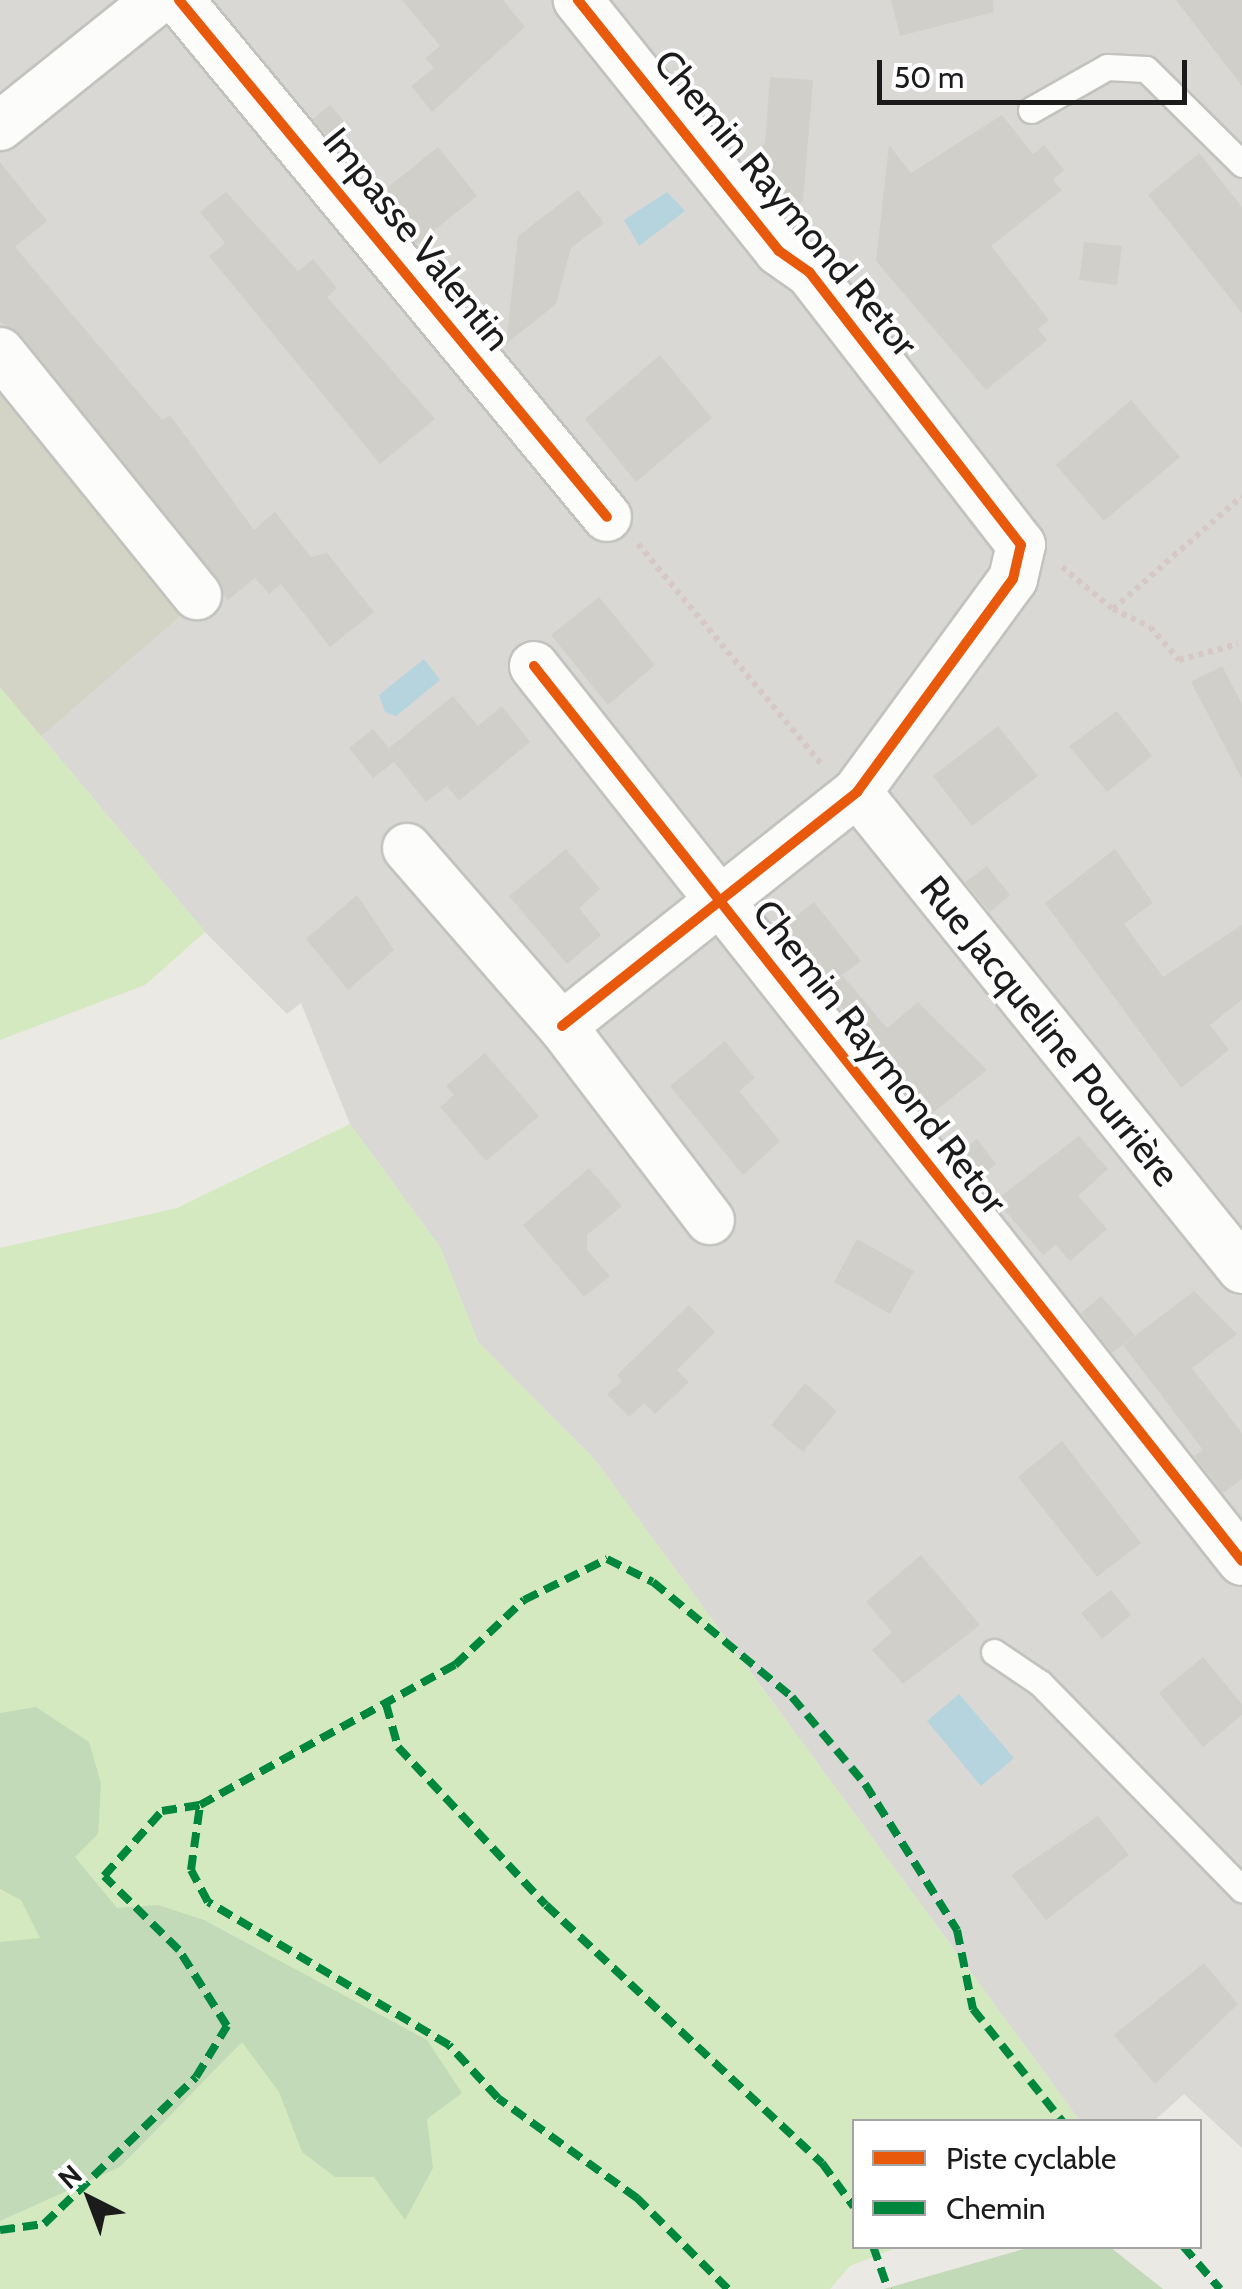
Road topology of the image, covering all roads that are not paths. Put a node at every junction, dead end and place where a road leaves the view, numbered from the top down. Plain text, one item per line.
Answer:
1 (157, 0) edge
2 (179, 0) edge
3 (578, 0) edge
4 (1030, 110) dead end
5 (0, 126) edge
6 (1242, 164) edge
7 (0, 352) edge
8 (607, 517) road end
9 (197, 595) dead end
10 (534, 666) dead end
11 (857, 792) junction
12 (406, 848) dead end
13 (720, 903) junction
14 (562, 1026) junction
15 (710, 1220) dead end
16 (1242, 1270) edge
17 (1242, 1562) edge
18 (994, 1652) dead end
19 (1242, 1889) edge

1 - 5 street
2 - 8 street, Impasse Valentin
3 - 11 street, Chemin Raymond Retor
4 - 6 lane
7 - 9 street
10 - 13 street
11 - 13 street, Chemin Raymond Retor
11 - 16 street, Rue Jacqueline Pourrière
12 - 14 street
13 - 14 street
13 - 17 street, Chemin Raymond Retor
14 - 15 street
18 - 19 lane

